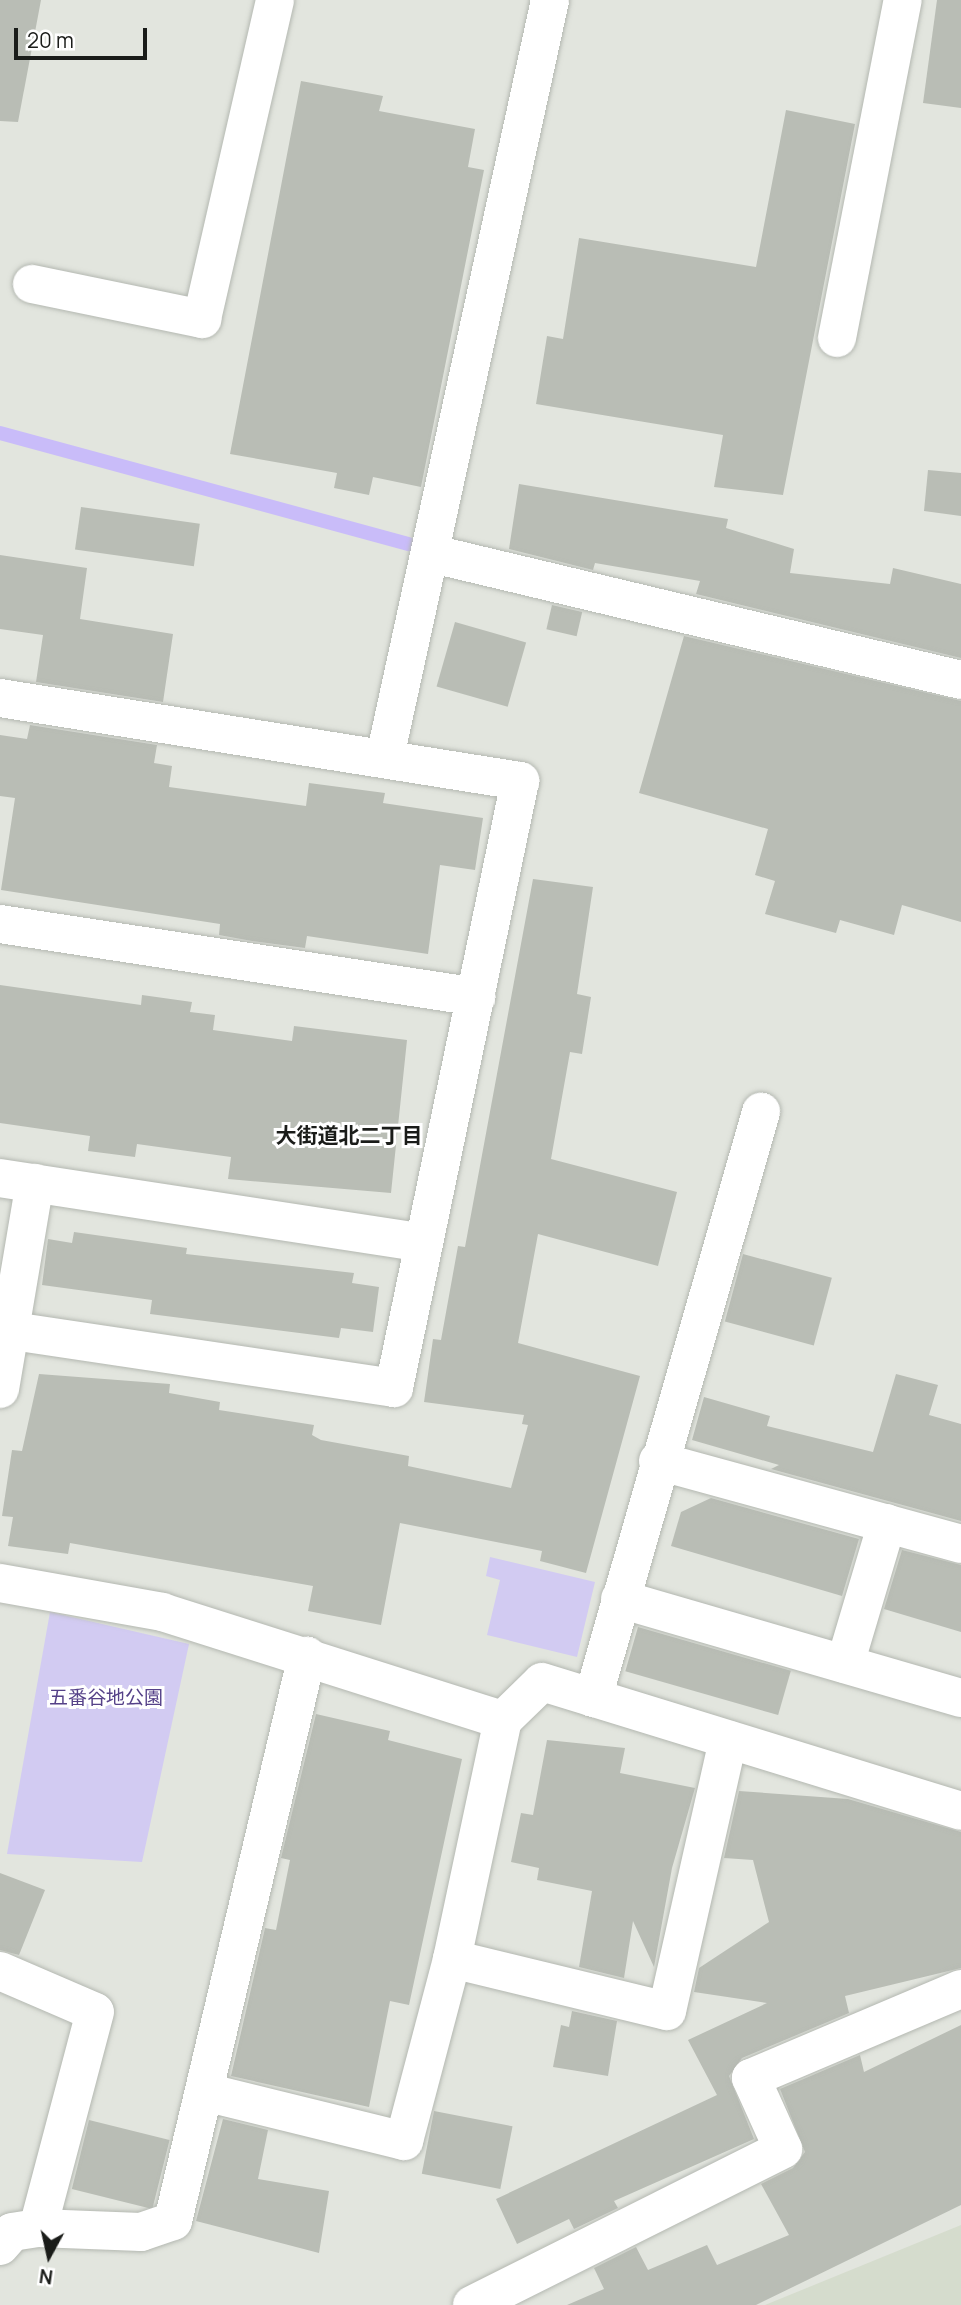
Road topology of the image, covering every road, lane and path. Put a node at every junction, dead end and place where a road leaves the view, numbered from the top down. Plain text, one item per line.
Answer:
1 (275, 0) edge
2 (550, 0) edge
3 (902, 0) edge
4 (33, 284) dead end
5 (837, 338) dead end
6 (433, 554) junction
7 (961, 680) edge
8 (0, 698) edge
9 (385, 757) junction
10 (0, 924) edge
11 (476, 997) junction
12 (761, 1112) dead end
13 (18, 1180) edge
14 (424, 1243) junction
15 (11, 1331) junction
16 (0, 1389) edge
17 (658, 1461) junction
18 (887, 1524) junction
19 (961, 1544) edge
20 (0, 1583) edge
21 (620, 1599) junction
22 (307, 1656) junction
23 (845, 1664) junction
24 (961, 1698) edge
25 (593, 1699) junction
26 (503, 1720) junction
27 (727, 1740) junction
28 (961, 1811) edge
29 (452, 1959) junction
30 (0, 1971) edge
31 (961, 1989) edge
32 (205, 2092) junction
33 (38, 2228) junction
34 (0, 2246) edge
35 (472, 2305) edge

1 - 4 street
2 - 6 street
3 - 5 street
6 - 7 street
6 - 9 street
8 - 9 street
9 - 11 street
10 - 11 street
11 - 14 street
12 - 17 street
13 - 14 street
13 - 15 street
14 - 15 street
15 - 16 street
17 - 18 street
17 - 21 street
18 - 19 street
18 - 23 street
20 - 22 street
21 - 23 street
21 - 25 street
22 - 26 street
22 - 32 street
23 - 24 street
25 - 26 street
25 - 27 street
26 - 29 street
27 - 28 street
27 - 29 street
29 - 32 street
30 - 33 street
31 - 35 street
32 - 33 street
33 - 34 street

